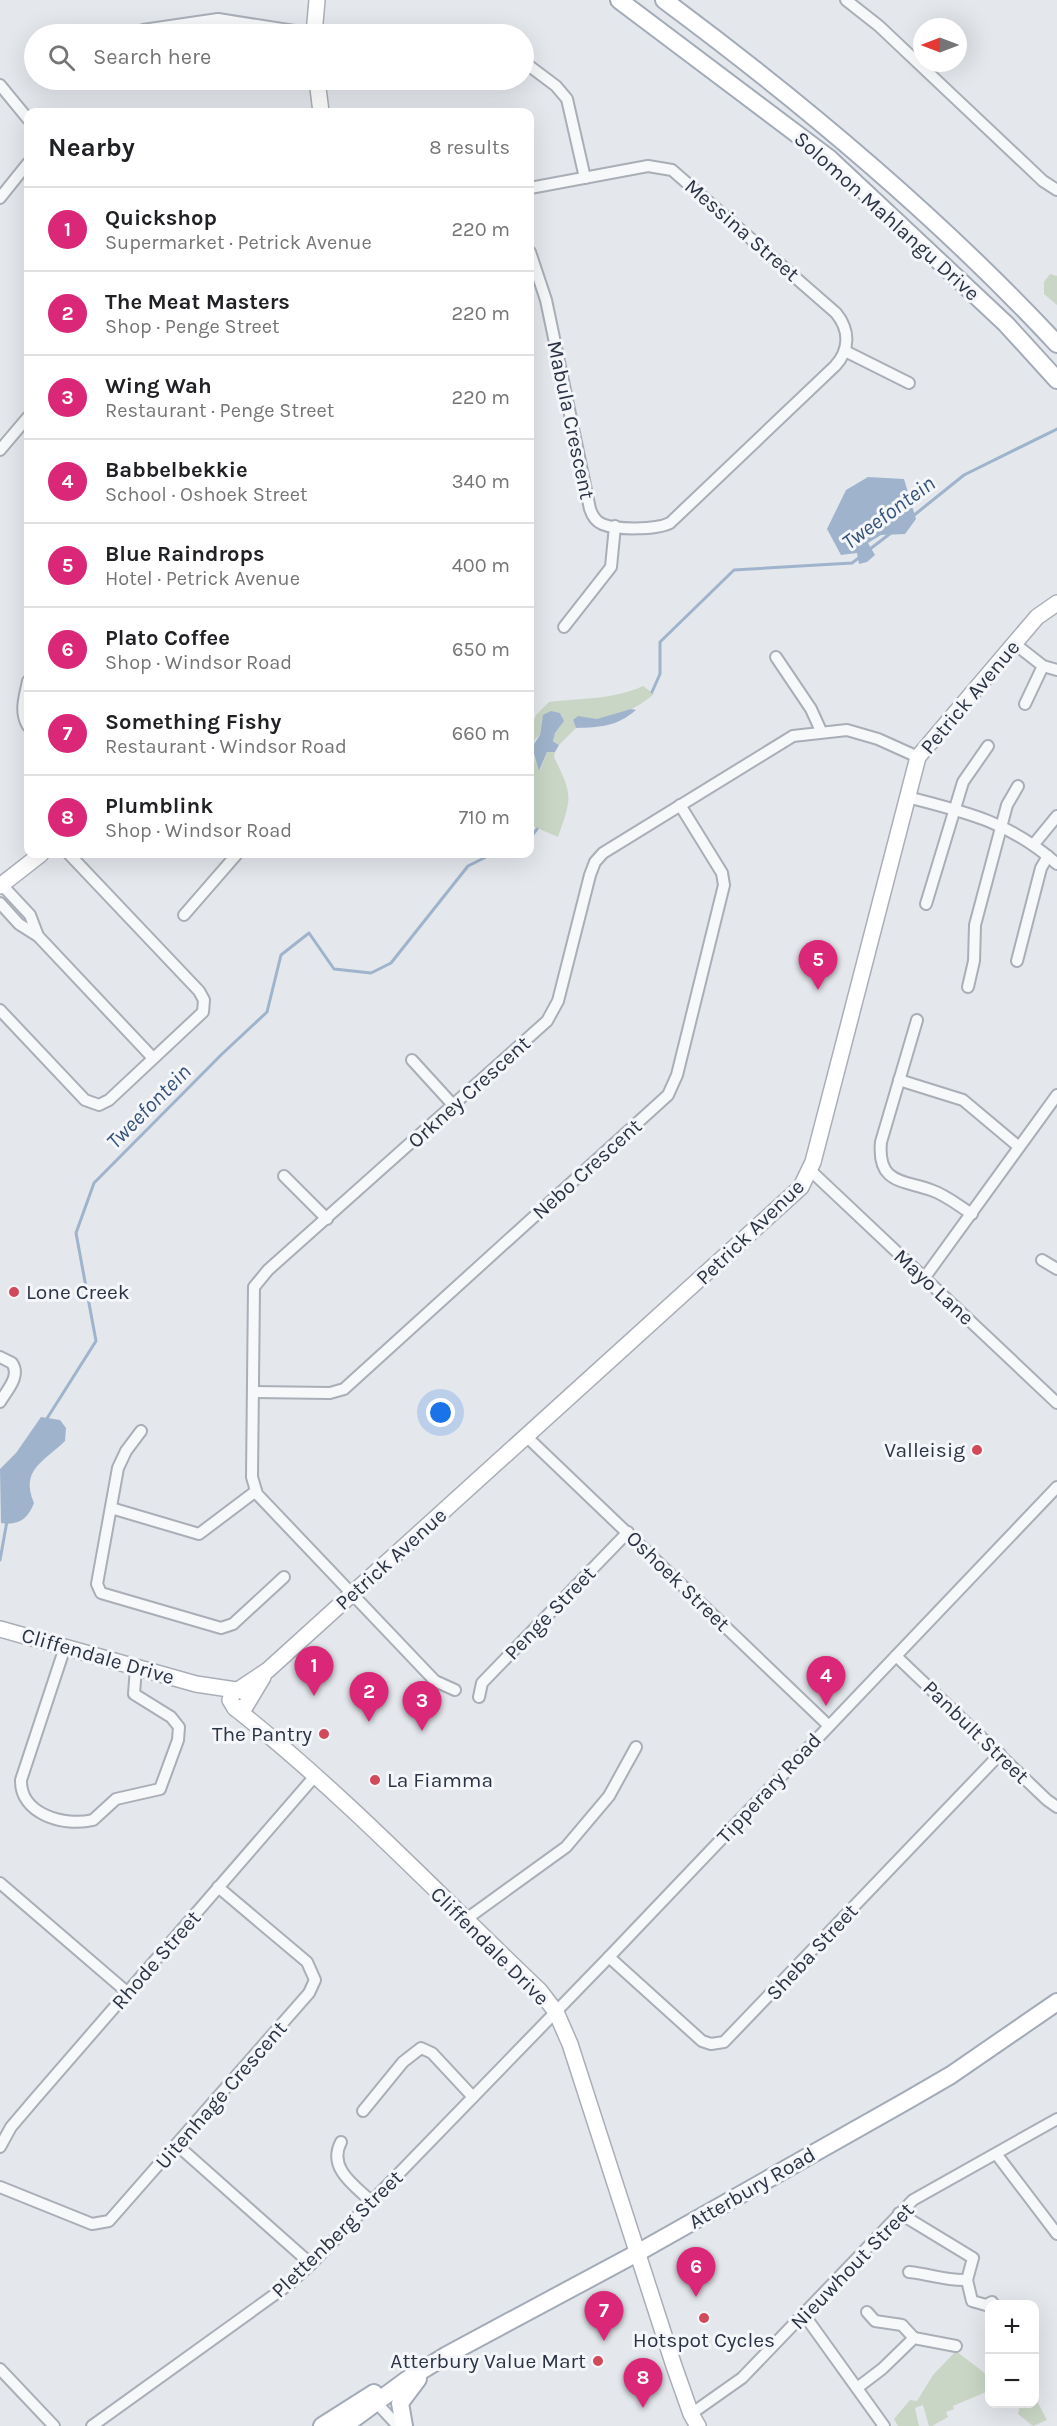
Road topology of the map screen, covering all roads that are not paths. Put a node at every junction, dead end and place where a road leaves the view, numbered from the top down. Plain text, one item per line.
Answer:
1 (317, 0) edge
2 (619, 0) edge
3 (664, 0) edge
4 (846, 0) edge
5 (184, 24) edge
6 (251, 24) edge
7 (315, 24) edge
8 (534, 70) edge
9 (0, 85) edge
10 (318, 90) edge
11 (320, 108) edge
12 (24, 114) edge
13 (24, 168) edge
14 (585, 178) junction
15 (534, 187) edge
16 (1057, 190) edge
17 (0, 198) edge
18 (534, 264) edge
19 (1057, 344) edge
20 (845, 351) junction
21 (1057, 380) edge
22 (909, 383) dead end
23 (24, 425) edge
24 (0, 450) edge
25 (615, 526) junction
26 (1057, 603) edge
27 (564, 627) dead end
28 (1015, 644) junction
29 (776, 657) dead end
30 (1043, 666) junction
31 (1057, 670) edge
32 (24, 699) edge
33 (1025, 704) dead end
34 (24, 716) edge
35 (821, 731) junction
36 (988, 746) dead end
37 (918, 757) junction
38 (1018, 786) dead end
39 (907, 797) junction
40 (680, 805) junction
41 (953, 809) junction
42 (1057, 816) edge
43 (1001, 826) junction
44 (1034, 844) junction
45 (1048, 856) junction
46 (36, 858) edge
47 (73, 858) edge
48 (234, 858) edge
49 (1057, 864) edge
50 (1, 886) edge
51 (0, 903) edge
52 (926, 904) dead end
53 (184, 915) dead end
54 (38, 936) junction
55 (1017, 961) dead end
56 (968, 987) dead end
57 (0, 1010) edge
58 (917, 1020) dead end
59 (153, 1058) junction
60 (412, 1060) dead end
61 (899, 1080) junction
62 (1057, 1095) edge
63 (454, 1106) junction
64 (1019, 1147) junction
65 (811, 1171) junction
66 (284, 1176) dead end
67 (972, 1214) junction
68 (327, 1219) junction
69 (1042, 1260) dead end
70 (1057, 1269) edge
71 (925, 1277) junction
72 (5, 1359) edge
73 (253, 1392) junction
74 (0, 1402) edge
75 (1057, 1403) edge
76 (141, 1431) dead end
77 (528, 1437) junction
78 (1057, 1486) edge
79 (256, 1491) junction
80 (111, 1508) junction
81 (628, 1532) junction
82 (284, 1577) dead end
83 (352, 1594) junction
84 (3, 1630) edge
85 (66, 1647) junction
86 (896, 1656) junction
87 (136, 1667) junction
88 (455, 1690) dead end
89 (479, 1697) dead end
90 (240, 1698) junction
91 (828, 1725) junction
92 (636, 1746) dead end
93 (1000, 1754) junction
94 (315, 1776) junction
95 (1057, 1807) edge
96 (0, 1883) edge
97 (218, 1887) junction
98 (465, 1920) junction
99 (609, 1957) junction
100 (128, 1993) junction
101 (1057, 2002) edge
102 (556, 2012) junction
103 (474, 2097) junction
104 (363, 2111) dead end
105 (1057, 2119) edge
106 (341, 2142) dead end
107 (177, 2145) junction
108 (0, 2146) edge
109 (997, 2154) junction
110 (0, 2187) edge
111 (372, 2202) junction
112 (899, 2213) junction
113 (1057, 2234) edge
114 (639, 2252) junction
115 (311, 2264) junction
116 (909, 2272) dead end
117 (967, 2280) junction
118 (985, 2305) edge
119 (867, 2312) dead end
120 (805, 2316) junction
121 (914, 2338) junction
122 (956, 2346) dead end
123 (431, 2365) junction
124 (2, 2376) edge
125 (857, 2388) junction
126 (373, 2399) junction
127 (695, 2420) edge
128 (54, 2426) edge
129 (92, 2426) edge
130 (322, 2426) edge
131 (344, 2426) edge
132 (398, 2426) edge
133 (404, 2426) edge
134 (884, 2426) edge

1 - 7 street
2 - 21 main road, Solomon Mahlangu Drive
3 - 19 main road, Solomon Mahlangu Drive
4 - 16 street
5 - 6 street
8 - 14 street
9 - 12 street
10 - 11 street
13 - 17 street
14 - 15 street, Messina Street
14 - 20 street, Messina Street
18 - 25 street, Mabula Crescent
20 - 22 street
20 - 25 street, Mabula Crescent
23 - 24 street
25 - 27 street
26 - 28 street, Petrick Avenue
28 - 30 street
28 - 37 street, Petrick Avenue
29 - 35 street
30 - 31 street
30 - 33 street
32 - 34 street
35 - 37 street, Orkney Crescent
35 - 40 street, Orkney Crescent
36 - 41 street
37 - 39 street, Petrick Avenue
38 - 43 street
39 - 41 street
39 - 65 street, Petrick Avenue
40 - 63 street, Orkney Crescent
40 - 73 street, Nebo Crescent
41 - 43 street
41 - 52 street
42 - 44 street
43 - 44 street
43 - 56 street
44 - 45 street
45 - 49 street
45 - 55 street
46 - 50 street
47 - 59 street
48 - 53 street
50 - 54 street
51 - 54 street
54 - 59 street
57 - 59 street
58 - 61 street
60 - 63 street
61 - 64 street
61 - 67 street
62 - 64 street
63 - 68 street, Orkney Crescent
64 - 67 street
65 - 71 street, Mayo Lane
65 - 77 street, Petrick Avenue
66 - 68 street
67 - 71 street
68 - 73 street, Orkney Crescent
69 - 70 street
71 - 75 street, Mayo Lane
72 - 74 street
73 - 79 street, Orkney Crescent
76 - 80 street
77 - 81 street, Oshoek Street
77 - 83 street, Petrick Avenue
78 - 86 street, Tipperary Road
79 - 80 street
79 - 83 street
80 - 82 street
81 - 89 street, Penge Street
81 - 91 street, Oshoek Street
83 - 88 street
83 - 90 street, Petrick Avenue
84 - 85 street, Cliffendale Drive
85 - 87 street, Cliffendale Drive
85 - 87 street
86 - 91 street, Tipperary Road
86 - 93 street, Panbult Street
87 - 90 street, Cliffendale Drive
90 - 94 street, Cliffendale Drive
91 - 99 street, Tipperary Road
92 - 98 street
93 - 95 street, Panbult Street
93 - 99 street, Sheba Street
94 - 97 street, Rhode Street
94 - 98 street, Cliffendale Drive
96 - 100 street
97 - 100 street, Rhode Street
97 - 107 street, Uitenhage Crescent
98 - 102 street, Cliffendale Drive
99 - 102 street, Tipperary Road
100 - 108 street, Rhode Street
101 - 114 main road, Atterbury Road
102 - 103 street, Plettenberg Street
102 - 114 street, Cliffendale Drive
103 - 104 street
103 - 111 street, Plettenberg Street
105 - 109 street, Nieuwhout Street
106 - 111 street
107 - 110 street, Uitenhage Crescent
107 - 115 street
109 - 112 street, Nieuwhout Street
109 - 113 street
111 - 115 street, Plettenberg Street
112 - 117 street
112 - 120 street, Nieuwhout Street
114 - 123 main road, Atterbury Road
114 - 127 street, Cliffendale Drive
115 - 129 street, Plettenberg Street
116 - 117 street
117 - 118 street
119 - 121 street
120 - 125 street
120 - 127 street, Nieuwhout Street
121 - 122 street
121 - 125 street
123 - 126 main road, Atterbury Road
123 - 133 main road
124 - 128 street
125 - 134 street
126 - 130 main road, Atterbury Road
126 - 131 main road, Atterbury Road
126 - 132 street

